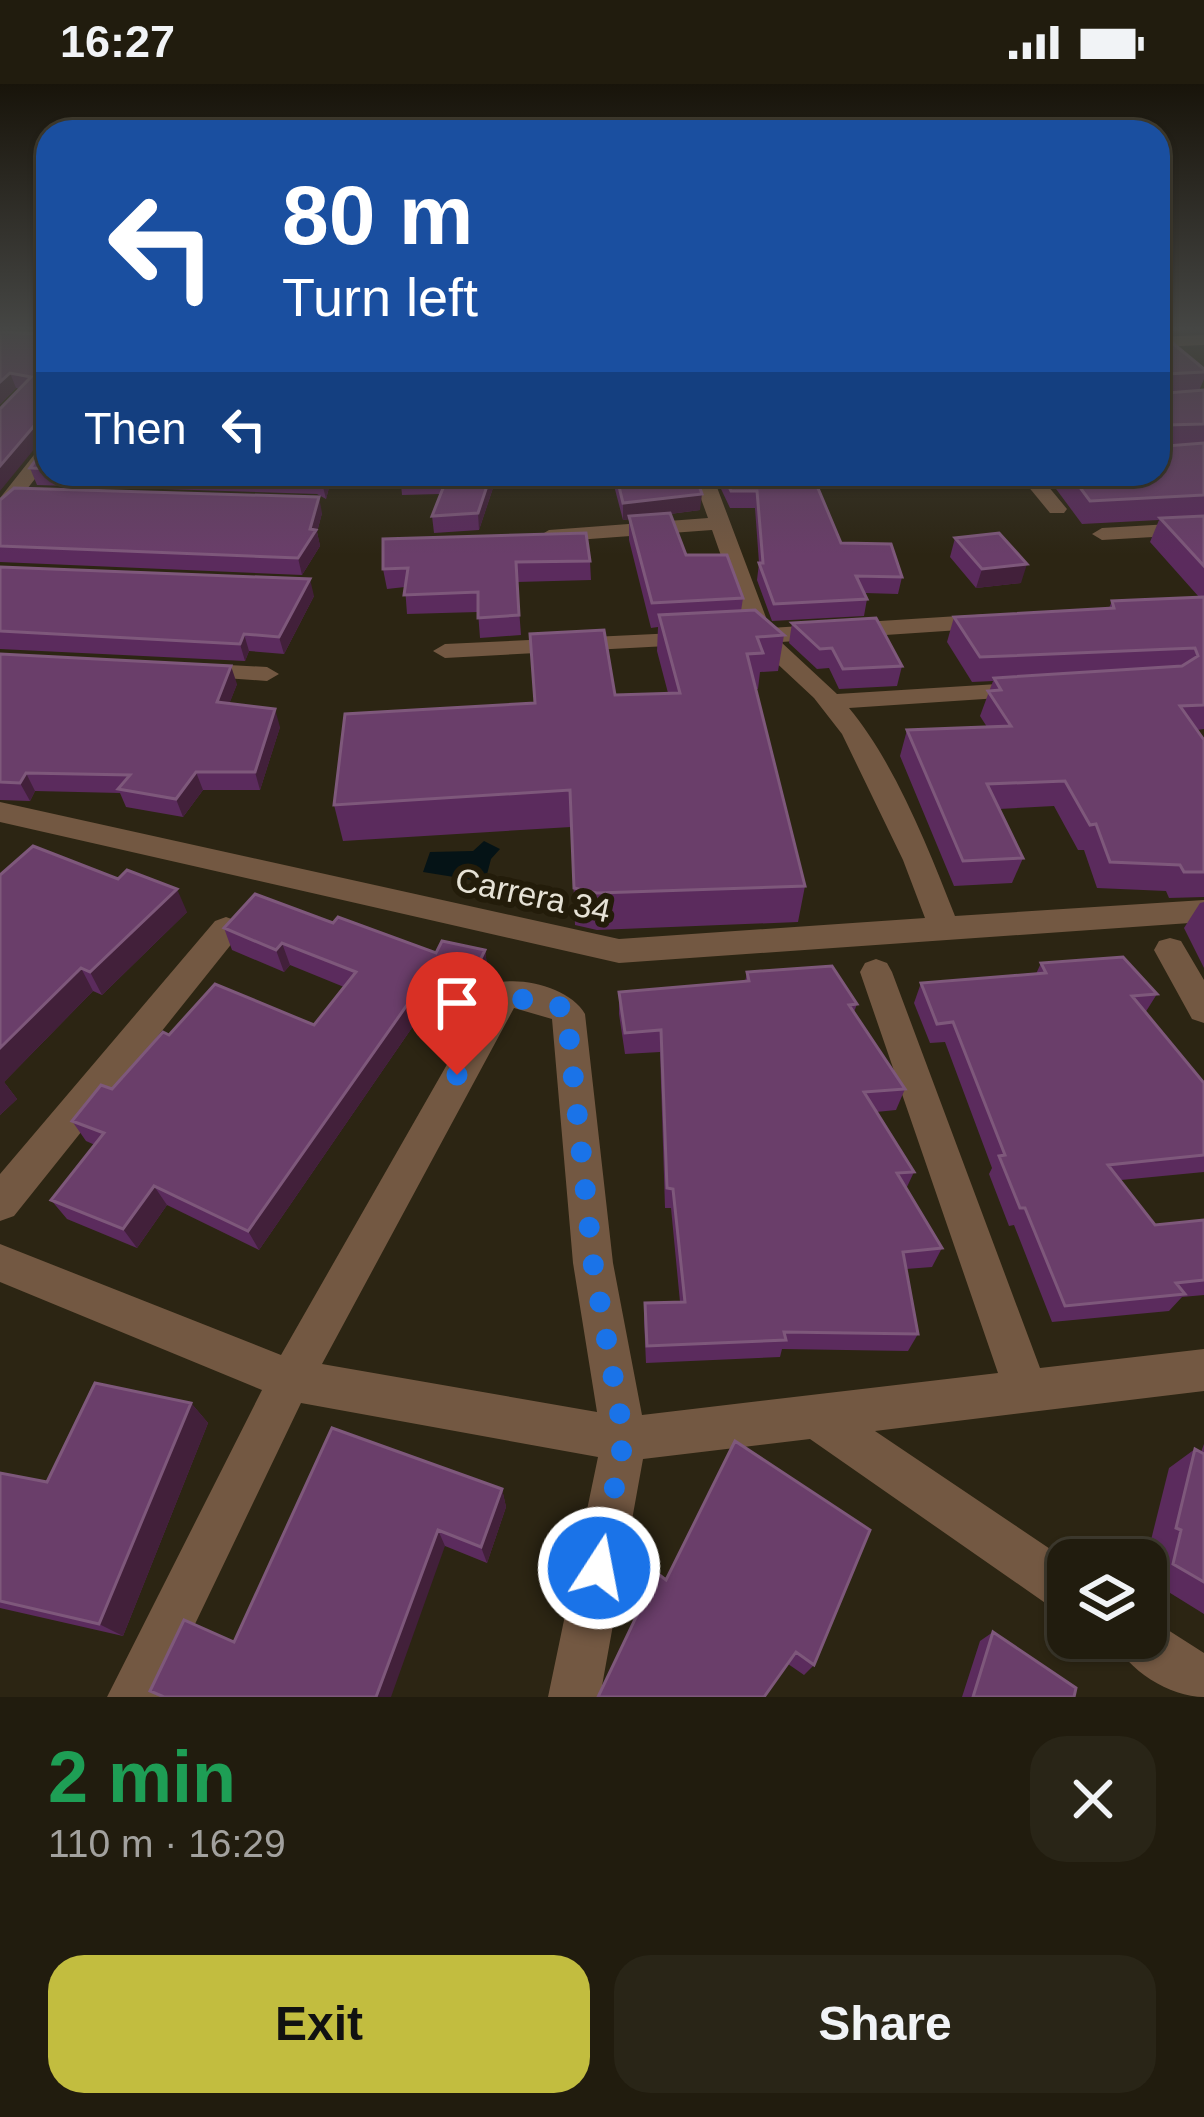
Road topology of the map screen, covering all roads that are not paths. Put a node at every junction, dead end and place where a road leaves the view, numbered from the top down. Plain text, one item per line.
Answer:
1 (36, 465) edge
2 (706, 486) edge
3 (1038, 486) edge
4 (14, 494) junction
5 (38, 495) edge
6 (1057, 509) dead end
7 (0, 511) edge
8 (718, 524) junction
9 (1204, 528) edge
10 (1102, 534) dead end
11 (530, 537) edge
12 (1017, 620) edge
13 (760, 636) junction
14 (445, 651) dead end
15 (156, 668) edge
16 (267, 674) dead end
17 (1057, 687) edge
18 (830, 702) junction
19 (0, 812) edge
20 (1204, 911) edge
21 (226, 929) edge
22 (944, 929) junction
23 (1170, 950) dead end
24 (876, 971) dead end
25 (1204, 1010) edge
26 (0, 1203) edge
27 (0, 1264) edge
28 (1204, 1370) edge
29 (290, 1380) junction
30 (1024, 1391) junction
31 (815, 1416) junction
32 (624, 1438) junction
33 (1047, 1576) edge
34 (1167, 1658) edge
35 (1204, 1683) edge
36 (133, 1697) edge
37 (574, 1697) edge

1 - 4 street
2 - 8 street
3 - 6 street
4 - 5 street
4 - 7 street
8 - 11 street
8 - 13 street
9 - 10 street
12 - 13 street
13 - 14 street
13 - 18 street
15 - 16 street
17 - 18 street
18 - 22 street
19 - 22 street, Carrera 34
20 - 22 street, Carrera 34
21 - 26 street
23 - 25 street
24 - 30 street
27 - 29 street
28 - 30 street
29 - 32 street
29 - 32 street
29 - 36 street
30 - 31 street
31 - 32 street
31 - 33 street
32 - 37 street
34 - 35 street

